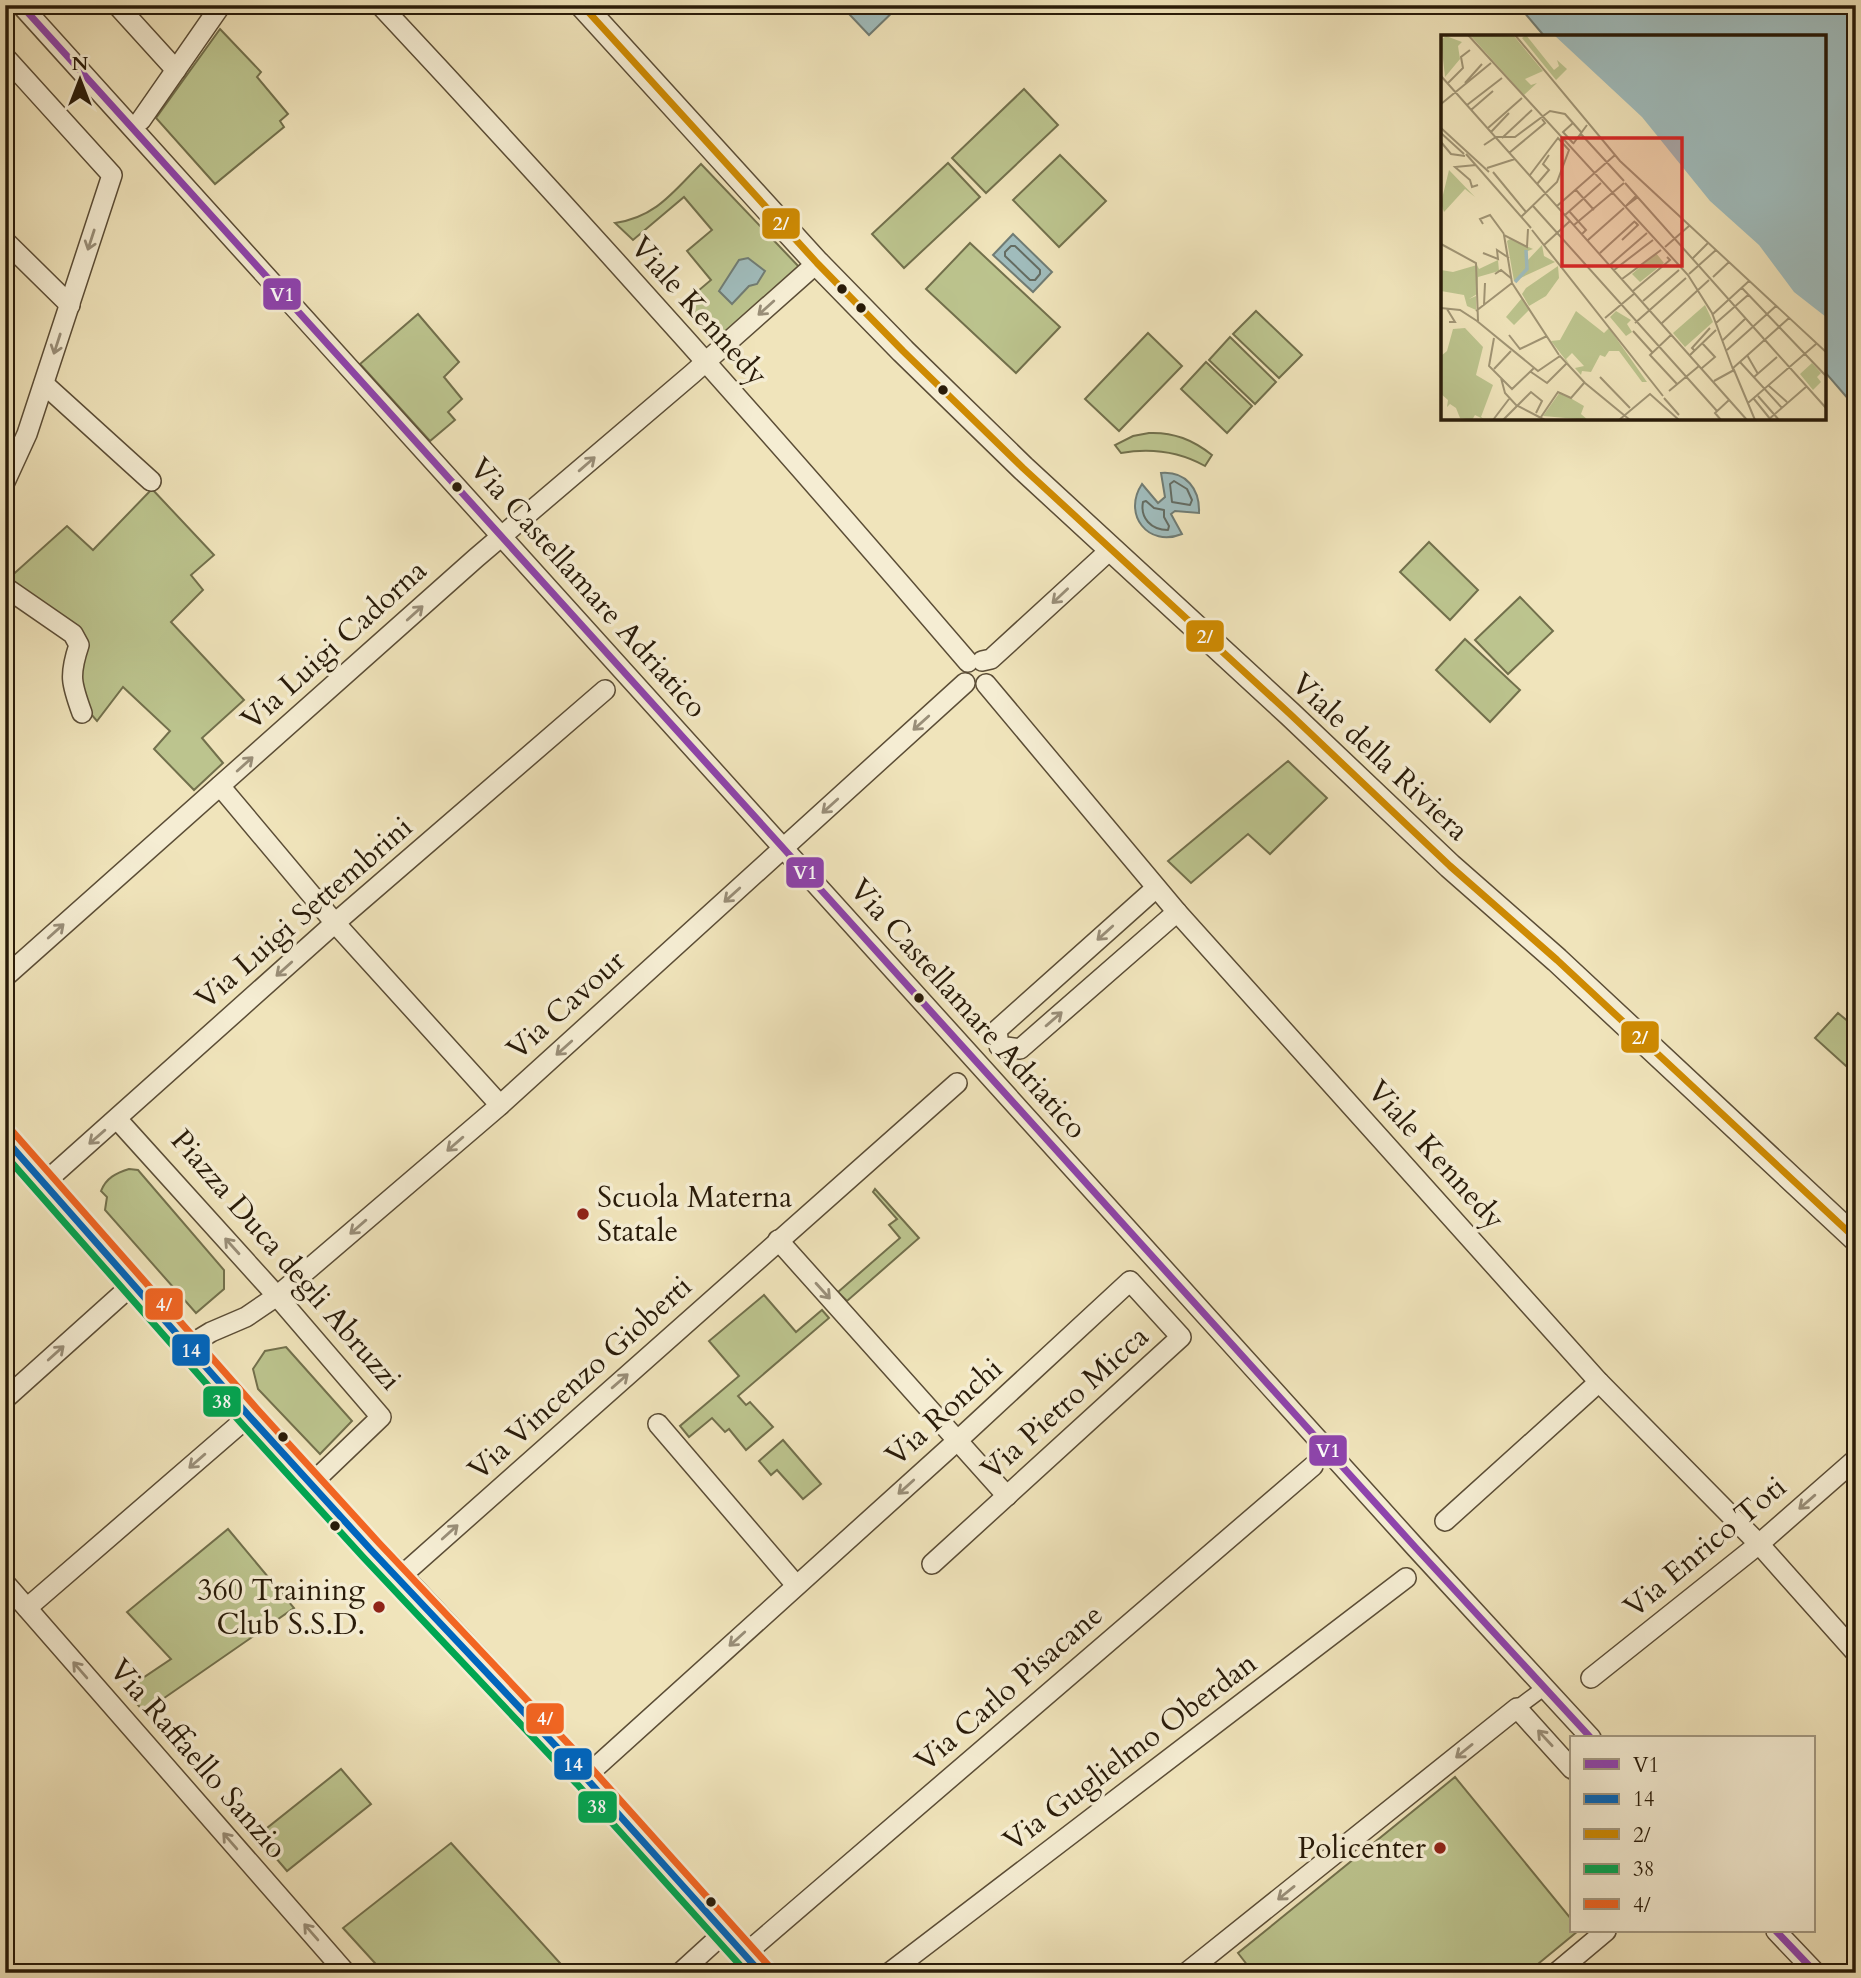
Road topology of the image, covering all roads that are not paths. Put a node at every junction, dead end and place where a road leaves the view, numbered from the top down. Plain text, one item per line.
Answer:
1 (22, 5) edge
2 (117, 5) edge
3 (221, 5) edge
4 (380, 5) edge
5 (582, 5) edge
6 (5, 57) edge
7 (176, 70) junction
8 (141, 120) dead end
9 (5, 241) edge
10 (817, 263) junction
11 (70, 305) junction
12 (706, 362) junction
13 (44, 384) junction
14 (6, 478) edge
15 (151, 481) dead end
16 (502, 538) junction
17 (1110, 550) junction
18 (5, 587) edge
19 (975, 662) junction
20 (965, 683) junction
21 (986, 684) junction
22 (605, 690) dead end
23 (82, 713) dead end
24 (220, 786) junction
25 (783, 849) junction
26 (1156, 888) junction
27 (1177, 912) junction
28 (335, 923) junction
29 (5, 977) edge
30 (957, 1083) dead end
31 (500, 1105) junction
32 (117, 1119) junction
33 (5, 1139) edge
34 (44, 1183) junction
35 (1856, 1239) edge
36 (778, 1240) junction
37 (1130, 1281) joint
38 (132, 1285) junction
39 (277, 1296) junction
40 (188, 1346) junction
41 (1599, 1382) junction
42 (5, 1399) edge
43 (249, 1416) junction
44 (658, 1424) dead end
45 (957, 1441) junction
46 (1856, 1459) edge
47 (1313, 1466) dead end
48 (311, 1484) junction
49 (1007, 1496) junction
50 (1445, 1521) dead end
51 (1759, 1544) junction
52 (932, 1564) dead end
53 (399, 1578) junction
54 (1406, 1578) dead end
55 (5, 1583) edge
56 (796, 1585) junction
57 (27, 1608) junction
58 (1856, 1653) edge
59 (1591, 1678) dead end
60 (1544, 1688) junction
61 (1517, 1709) junction
62 (1589, 1736) edge
63 (1570, 1767) edge
64 (585, 1777) junction
65 (724, 1932) junction
66 (1605, 1932) edge
67 (1777, 1932) edge
68 (753, 1964) edge
69 (346, 1973) edge
70 (680, 1973) edge
71 (889, 1973) edge
72 (1186, 1973) edge
73 (1556, 1973) edge
74 (1816, 1973) edge

1 - 16 street, Via Castellamare Adriatico
2 - 7 street
3 - 7 street
4 - 12 street, Viale Kennedy
5 - 10 street, Viale della Riviera
6 -> 11 street
7 - 8 street
9 - 11 street
10 -> 12 street, Via Luigi Cadorna
10 - 17 street, Viale della Riviera
11 -> 13 street
16 -> 12 street, Via Luigi Cadorna
12 - 19 street, Viale Kennedy
13 - 14 street
13 - 15 street
24 -> 16 street, Via Luigi Cadorna
16 - 25 street, Via Castellamare Adriatico
17 -> 19 street
17 - 35 street, Viale della Riviera
18 - 23 street
19 - 20 street
19 - 21 street
20 - 21 street
20 -> 25 street, Via Cavour
21 - 26 street, Viale Kennedy
22 - 28 street, Via Luigi Settembrini
24 - 28 street
29 -> 24 street, Via Luigi Cadorna
25 -> 31 street, Via Cavour
25 - 60 street, Via Castellamare Adriatico
26 - 27 street, Viale Kennedy
26 -> 27 street
27 - 41 street, Viale Kennedy
28 - 31 street
28 -> 32 street, Via Luigi Settembrini
30 - 36 street, Via Vincenzo Gioberti
31 -> 39 street, Via Cavour
32 -> 34 street, Via Luigi Settembrini
39 -> 32 street, Piazza Duca degli Abruzzi
33 - 34 main road
34 - 38 main road
36 -> 45 street
53 -> 36 street, Via Vincenzo Gioberti
37 - 45 street, Via Ronchi
37 - 49 street, Via Pietro Micca
38 - 40 main road
42 -> 38 street
39 - 40 street, Via Cavour
39 - 48 street, Piazza Duca degli Abruzzi
40 - 43 main road
41 - 50 street
41 - 51 street, Viale Kennedy
43 - 48 main road
43 -> 57 street
44 - 56 street
45 - 49 street
45 -> 56 street, Via Ronchi
46 -> 51 street, Via Enrico Toti
47 - 68 street, Via Carlo Pisacane
48 - 53 main road
49 - 52 street, Via Pietro Micca
51 - 58 street, Viale Kennedy
51 - 59 street, Via Enrico Toti
53 - 64 main road
54 - 71 street, Via Guglielmo Oberdan
55 - 57 street, Via Raffaello Sanzio
56 -> 64 street, Via Ronchi
69 -> 57 street, Via Raffaello Sanzio
60 - 61 street
60 - 62 street, Via Castellamare Adriatico
63 -> 61 street
61 -> 72 street
64 - 65 main road
65 - 68 main road
65 - 70 street
66 - 73 street
67 - 74 street

